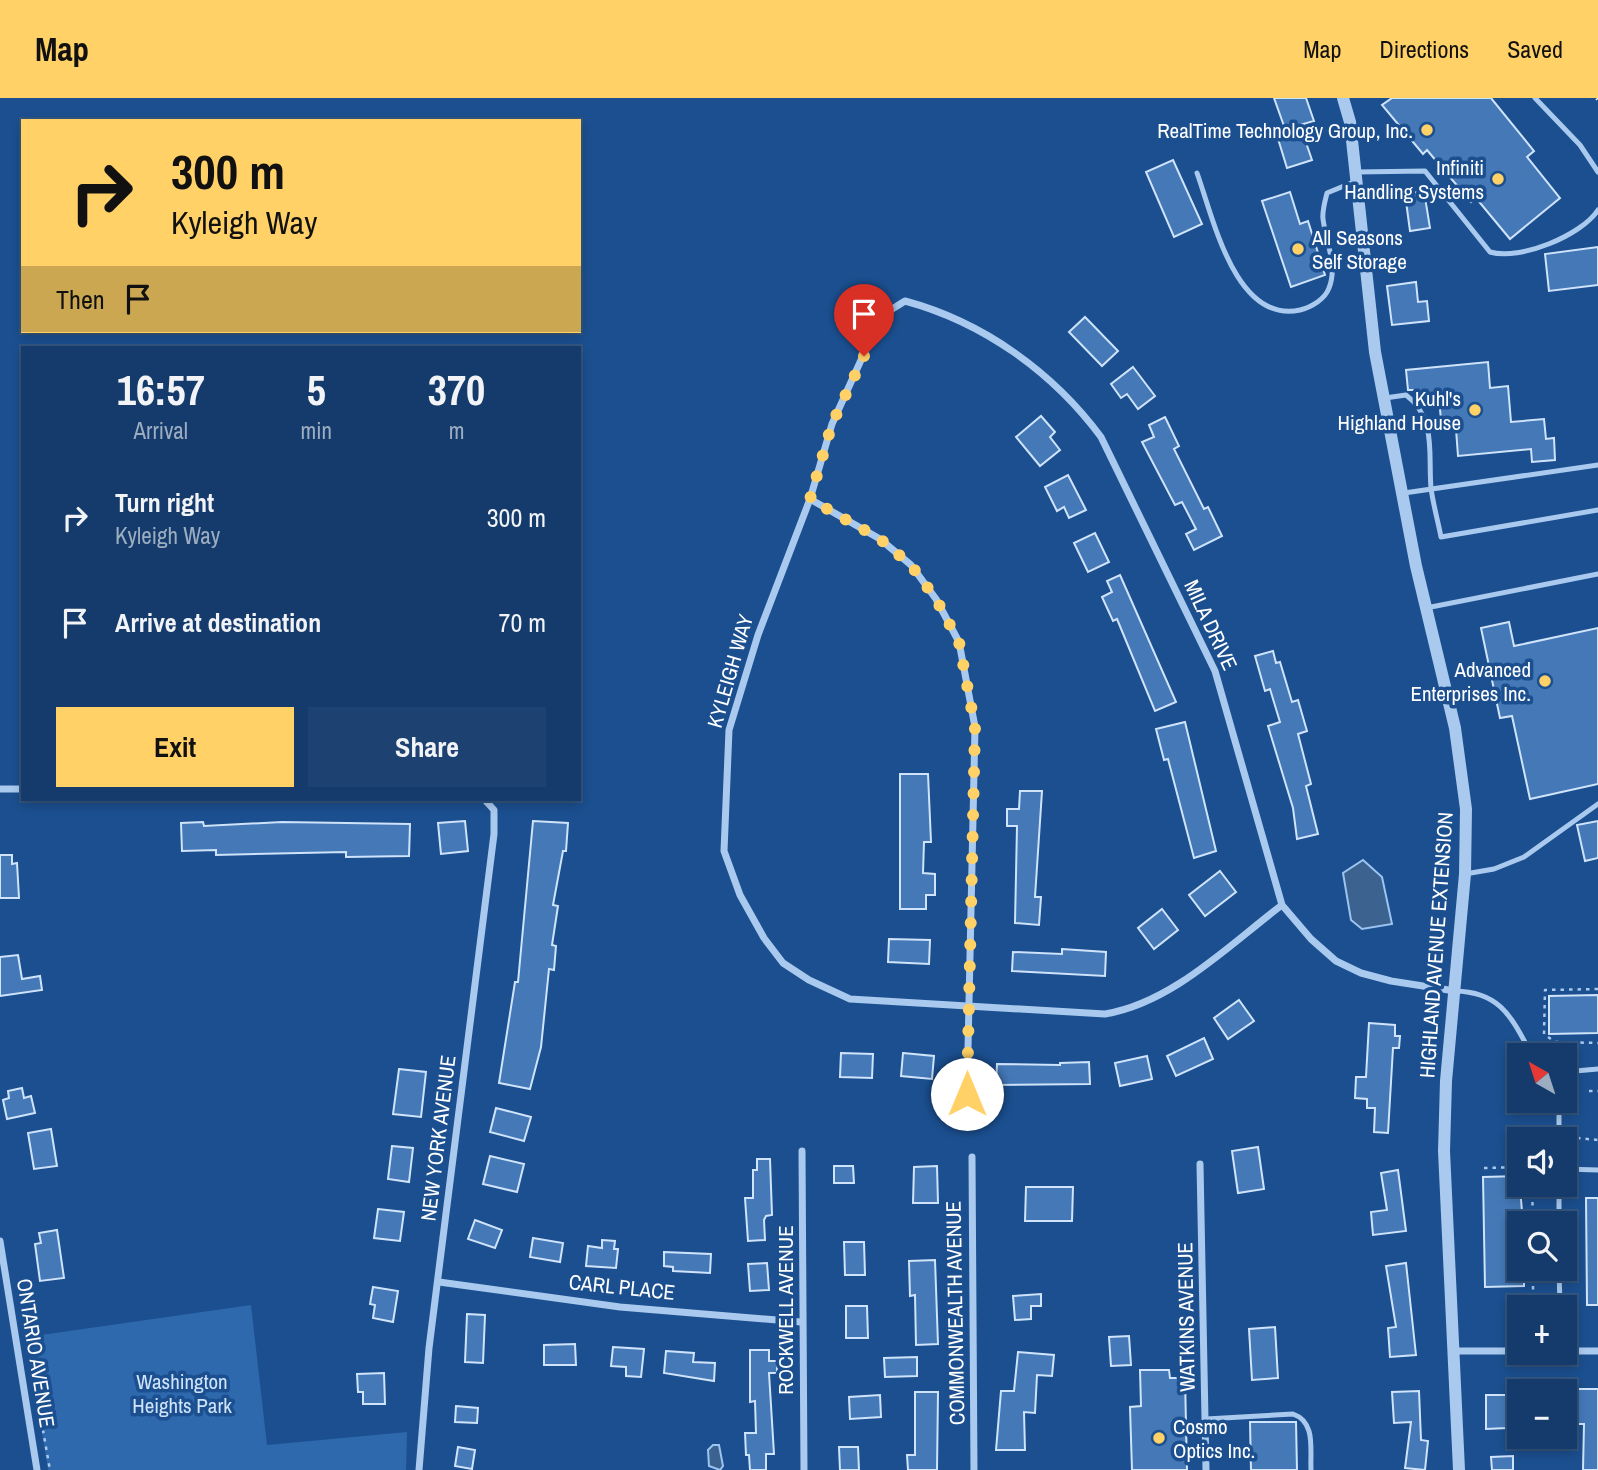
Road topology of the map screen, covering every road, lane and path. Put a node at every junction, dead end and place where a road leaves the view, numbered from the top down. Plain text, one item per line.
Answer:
1 (1343, 98) edge
2 (1535, 98) edge
3 (1598, 172) edge
4 (1197, 173) dead end
5 (1356, 177) junction
6 (1598, 210) edge
7 (881, 316) joint
8 (1385, 398) junction
9 (1598, 465) edge
10 (1431, 489) junction
11 (1404, 493) junction
12 (810, 499) junction
13 (1598, 510) edge
14 (1598, 574) edge
15 (1426, 608) junction
16 (0, 789) edge
17 (21, 789) edge
18 (486, 801) edge
19 (1598, 804) edge
20 (1465, 874) junction
21 (1282, 905) junction
22 (1598, 989) edge
23 (1455, 991) junction
24 (967, 1005) junction
25 (1526, 1043) edge
26 (1598, 1043) edge
27 (1598, 1069) edge
28 (1577, 1071) edge
29 (1589, 1091) dead end
30 (1598, 1091) edge
31 (967, 1094) dead end
32 (1577, 1138) dead end
33 (1598, 1140) edge
34 (802, 1151) dead end
35 (972, 1157) dead end
36 (1200, 1164) dead end
37 (1507, 1167) edge
38 (1484, 1168) dead end
39 (1577, 1169) edge
40 (1598, 1170) edge
41 (0, 1241) edge
42 (439, 1282) junction
43 (801, 1322) junction
44 (1455, 1351) junction
45 (1507, 1351) edge
46 (1577, 1351) edge
47 (1598, 1351) edge
48 (1206, 1419) junction
49 (37, 1470) edge
50 (419, 1470) edge
51 (804, 1470) edge
52 (974, 1470) edge
53 (1206, 1470) edge
54 (1311, 1470) edge
55 (1460, 1470) edge

1 - 5 street, HIGHLAND AVENUE EXTENSION
2 - 3 lane
4 - 5 lane
5 - 6 lane
5 - 8 street, HIGHLAND AVENUE EXTENSION
7 - 12 street, KYLEIGH WAY
7 - 21 street, MILA DRIVE
8 - 10 lane
8 - 11 street, HIGHLAND AVENUE EXTENSION
9 - 10 lane
10 - 11 lane
10 - 13 lane
11 - 15 street, HIGHLAND AVENUE EXTENSION
12 - 24 street
12 - 24 street, KYLEIGH WAY
14 - 15 lane
15 - 20 street, HIGHLAND AVENUE EXTENSION
16 - 17 street
18 - 42 street, NEW YORK AVENUE
19 - 20 lane
20 - 23 street, HIGHLAND AVENUE EXTENSION
21 - 23 street, MILA DRIVE
21 - 24 street, KYLEIGH WAY
22 - 26 path
23 - 25 lane
23 - 44 street, HIGHLAND AVENUE EXTENSION
24 - 31 street
27 - 28 lane
29 - 30 path
32 - 33 path
34 - 43 street, ROCKWELL AVENUE
35 - 52 street, COMMONWEALTH AVENUE
36 - 48 street, WATKINS AVENUE
37 - 38 path
39 - 40 lane
41 - 49 street, ONTARIO AVENUE
42 - 43 street, CARL PLACE
42 - 50 street, NEW YORK AVENUE
43 - 51 street, ROCKWELL AVENUE
44 - 45 street
44 - 55 street, HIGHLAND AVENUE EXTENSION
46 - 47 street
48 - 53 street, WATKINS AVENUE
48 - 54 lane

